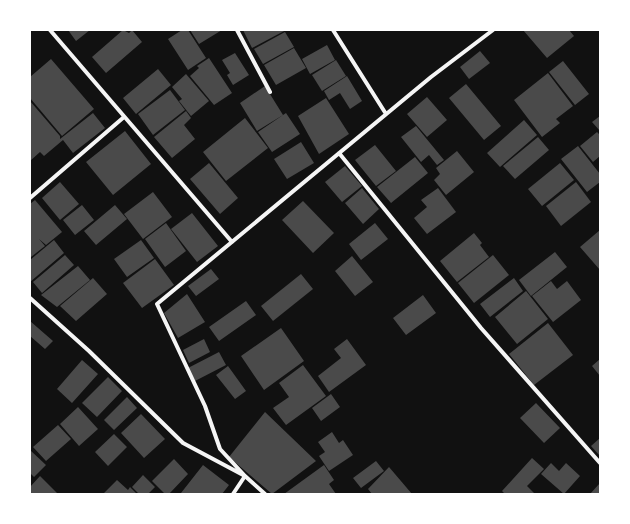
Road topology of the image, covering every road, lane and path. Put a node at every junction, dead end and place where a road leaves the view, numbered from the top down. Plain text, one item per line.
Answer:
1 (50, 30) edge
2 (237, 30) edge
3 (333, 30) edge
4 (492, 30) edge
5 (270, 92) dead end
6 (386, 114) junction
7 (124, 117) junction
8 (339, 153) junction
9 (30, 198) edge
10 (232, 242) junction
11 (30, 298) edge
12 (600, 463) edge
13 (245, 476) junction
14 (233, 494) edge
15 (265, 494) edge

1 - 7 street
2 - 5 street
3 - 6 street
4 - 6 street
6 - 8 street
7 - 9 street
7 - 10 street
8 - 10 street
8 - 12 street
10 - 13 street
11 - 13 street
13 - 14 street
13 - 15 street

